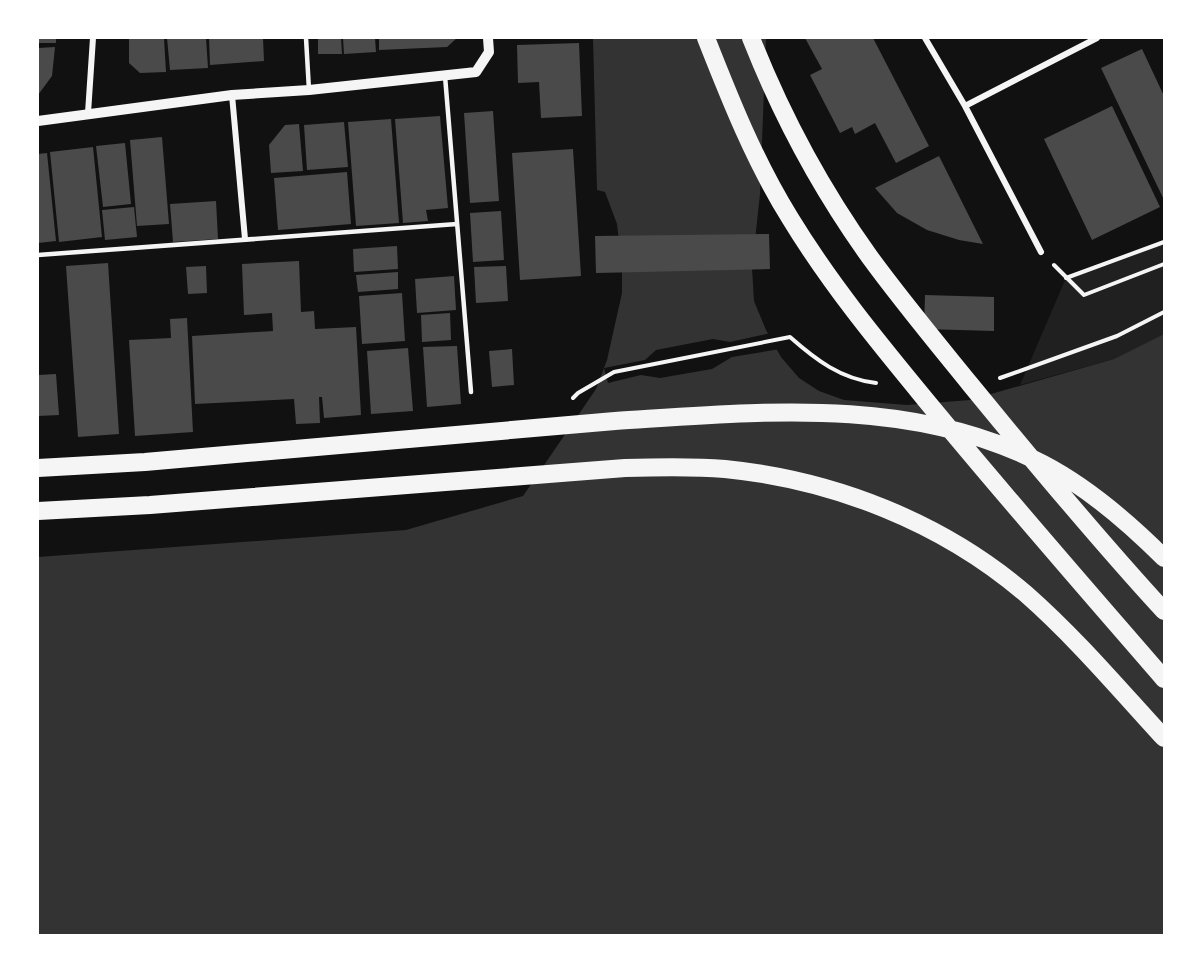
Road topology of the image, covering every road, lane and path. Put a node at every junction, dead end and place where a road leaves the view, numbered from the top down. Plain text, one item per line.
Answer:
1 (93, 38) edge
2 (306, 38) edge
3 (488, 38) edge
4 (706, 38) edge
5 (751, 38) edge
6 (925, 38) edge
7 (1097, 38) edge
8 (445, 76) junction
9 (309, 90) junction
10 (232, 95) junction
11 (965, 106) junction
12 (88, 113) junction
13 (38, 121) edge
14 (457, 224) junction
15 (245, 239) junction
16 (1164, 242) edge
17 (1041, 252) joint
18 (38, 255) edge
19 (1164, 264) edge
20 (1066, 278) junction
21 (1164, 312) edge
22 (1007, 377) dead end
23 (471, 392) dead end
24 (38, 468) edge
25 (38, 511) edge
26 (1164, 558) edge
27 (1164, 611) edge
28 (1164, 679) edge
29 (1164, 738) edge

1 - 12 street
2 - 9 lane
3 - 8 street
4 - 28 highway
5 - 27 highway
6 - 11 street
7 - 11 street
8 - 9 street
8 - 14 lane
9 - 10 street
10 - 12 street
10 - 15 street
11 - 17 street
12 - 13 street
14 - 15 lane
14 - 23 lane
15 - 18 lane
16 - 20 path
17 - 20 path
19 - 20 path
21 - 22 path
24 - 26 highway
25 - 29 highway

